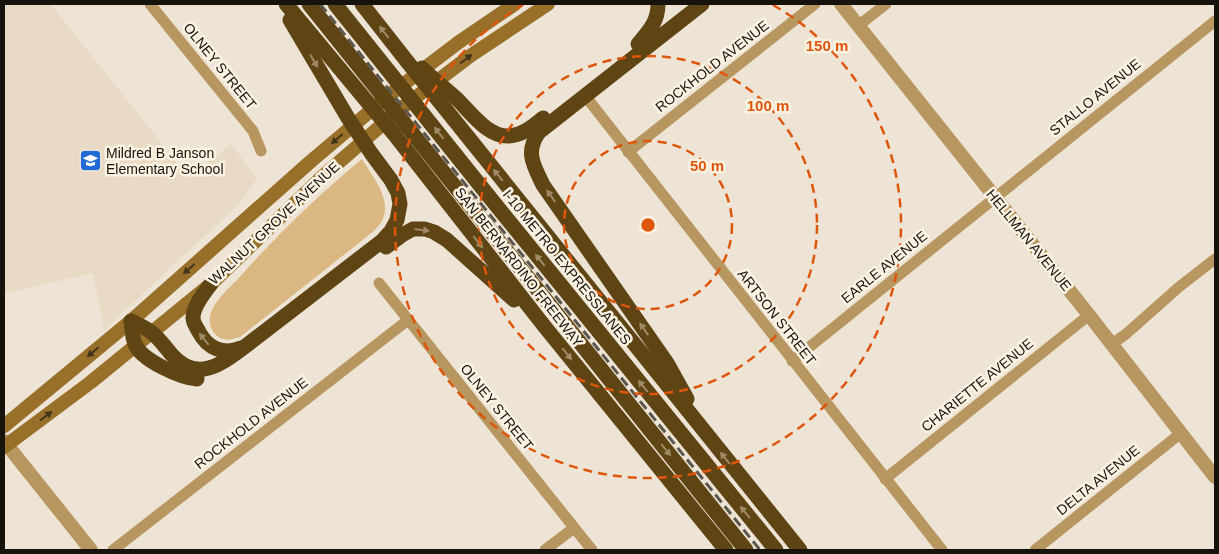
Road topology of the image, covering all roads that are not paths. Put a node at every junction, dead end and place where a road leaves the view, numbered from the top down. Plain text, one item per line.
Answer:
1 (150, 4) edge
2 (280, 4) edge
3 (286, 4) edge
4 (308, 4) edge
5 (335, 4) edge
6 (362, 4) edge
7 (515, 4) edge
8 (548, 4) edge
9 (658, 4) edge
10 (691, 4) edge
11 (702, 4) edge
12 (815, 4) edge
13 (841, 4) edge
14 (886, 4) edge
15 (1215, 21) edge
16 (858, 26) junction
17 (638, 44) junction
18 (443, 95) junction
19 (590, 102) dead end
20 (261, 151) dead end
21 (628, 152) junction
22 (995, 197) junction
23 (1215, 259) edge
24 (379, 283) dead end
25 (210, 284) junction
26 (1089, 315) junction
27 (131, 320) junction
28 (408, 320) junction
29 (545, 327) junction
30 (152, 332) junction
31 (1112, 344) junction
32 (247, 345) junction
33 (136, 346) junction
34 (792, 361) junction
35 (4, 426) edge
36 (704, 432) junction
37 (1181, 434) junction
38 (5, 444) edge
39 (1215, 477) edge
40 (885, 479) junction
41 (574, 528) junction
42 (91, 550) edge
43 (113, 550) edge
44 (546, 550) edge
45 (592, 550) edge
46 (726, 550) edge
47 (746, 550) edge
48 (776, 550) edge
49 (800, 550) edge
50 (942, 550) edge
51 (1035, 550) edge

1 - 20 street, OLNEY STREET
2 -> 32 highway
3 -> 29 highway, SAN BERNARDINO FREEWAY
4 -> 47 highway
48 -> 5 highway, I-10 METRO EXPRESSLANES
18 -> 6 highway
7 -> 27 main road, WALNUT GROVE AVENUE
25 -> 8 main road, WALNUT GROVE AVENUE
9 - 17 highway
10 - 17 highway
36 -> 11 highway
12 - 21 street, ROCKHOLD AVENUE
13 - 16 street, HELLMAN AVENUE
14 - 16 street
15 - 22 street, STALLO AVENUE
16 - 22 street, HELLMAN AVENUE
17 - 18 highway
36 -> 18 highway
19 - 21 street, ARTSON STREET
21 - 34 street, ARTSON STREET
22 - 26 street, HELLMAN AVENUE
22 - 34 street, EARLE AVENUE
23 - 31 street
24 - 28 street, OLNEY STREET
25 - 30 main road, WALNUT GROVE AVENUE
32 -> 25 highway
26 - 31 street, HELLMAN AVENUE
26 - 40 street, CHARIETTE AVENUE
27 - 30 highway
27 - 33 highway
27 -> 35 main road, WALNUT GROVE AVENUE
28 - 41 street, OLNEY STREET
28 - 43 street, ROCKHOLD AVENUE
33 -> 29 highway
29 -> 46 highway, SAN BERNARDINO FREEWAY
30 - 32 highway
30 - 33 main road, WALNUT GROVE AVENUE
31 - 37 street, HELLMAN AVENUE
38 -> 33 main road, WALNUT GROVE AVENUE
34 - 40 street, ARTSON STREET
49 -> 36 highway
37 - 39 street, HELLMAN AVENUE
37 - 51 street, DELTA AVENUE
38 - 42 street
40 - 50 street, ARTSON STREET
41 - 44 street
41 - 45 street, OLNEY STREET

